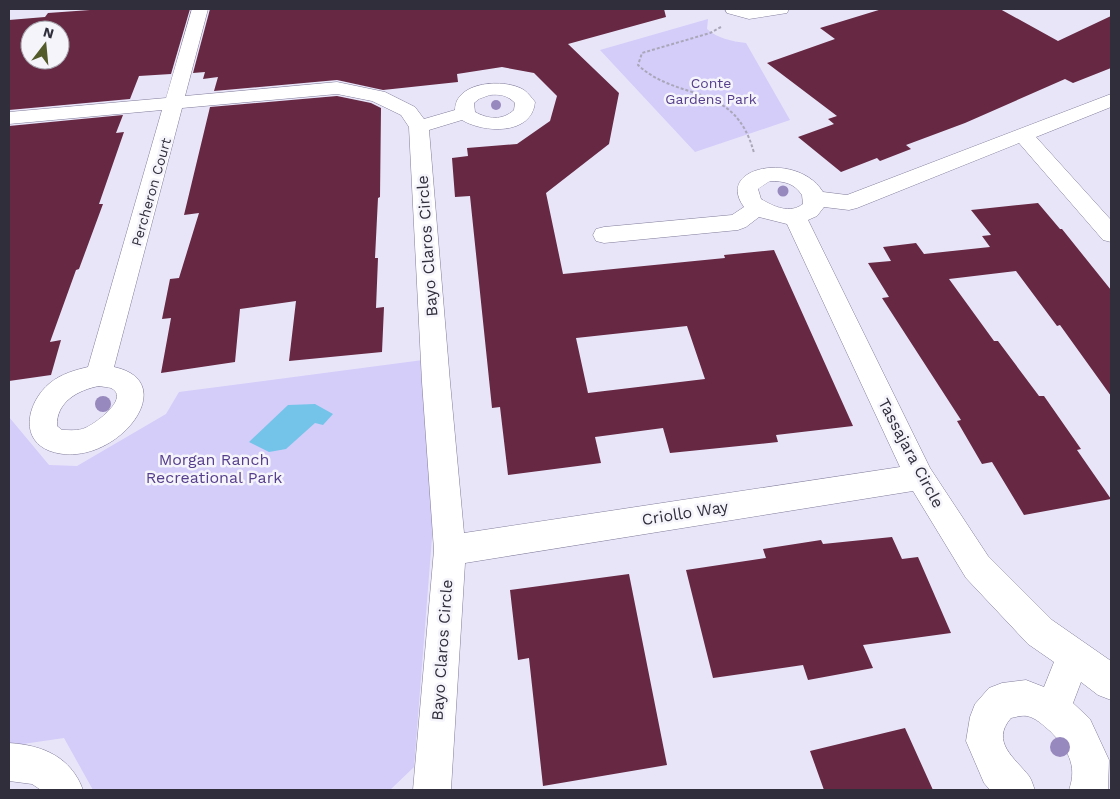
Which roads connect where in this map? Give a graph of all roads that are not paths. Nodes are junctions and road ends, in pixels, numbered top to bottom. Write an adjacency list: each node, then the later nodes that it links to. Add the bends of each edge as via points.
1 (200, 9): 5 (street, Percheron Court)
2 (781, 9): 3 (street)
3 (741, 11)
4 (1111, 100): 9 (street)
5 (176, 102): 7 (street); 8 (street, via 337,88 378,96 408,111); 15 (street, Percheron Court)
6 (465, 113): 8 (street)
7 (9, 118)
8 (419, 127): 17 (street, Bayo Claros Circle)
9 (1024, 136): 10 (street, via 849,203); 14 (street)
10 (815, 198): 11 (street, via 812,189 804,182 792,176 767,174 756,177 746,192); 12 (street, via 806,213)
11 (757, 208): 12 (street, via 768,214); 13 (street, via 738,222)
12 (795, 217): 16 (street, Tassajara Circle)
13 (604, 234)
14 (1111, 234)
15 (99, 375)
16 (920, 477): 17 (street, Criollo Way); 18 (street, Tassajara Circle, via 976,567 1040,632)
17 (450, 550): 23 (street, Bayo Claros Circle)
18 (1074, 655): 19 (street, Tassajara Circle); 20 (street)
19 (1111, 682)
20 (1053, 709): 24 (street, via 1026,698 1002,701 988,717 985,741 997,770); 25 (street, via 1077,732 1090,760)
21 (9, 762): 22 (street, via 23,762 46,770)
22 (64, 790)
23 (437, 790)
24 (1016, 790)
25 (1088, 790)

